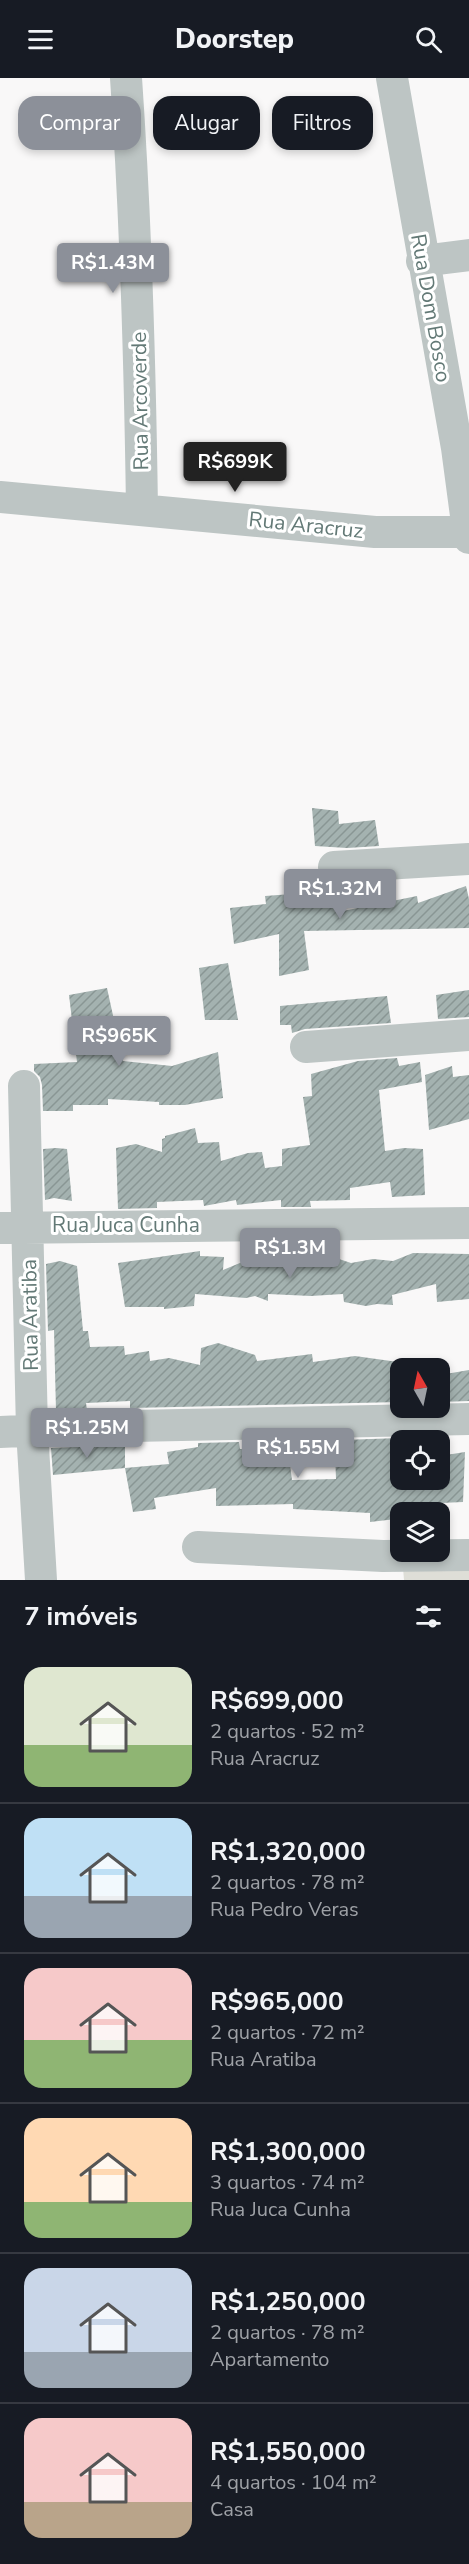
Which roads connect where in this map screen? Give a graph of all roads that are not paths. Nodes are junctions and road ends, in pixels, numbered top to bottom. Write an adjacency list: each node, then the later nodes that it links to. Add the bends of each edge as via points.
1 (126, 78): 7 (street, Rua Arcoverde, via 139,332)
2 (392, 78): 4 (street, Rua Dom Bosco)
3 (469, 255): 4 (street)
4 (422, 261): 5 (street, Rua Dom Bosco)
5 (463, 447): 8 (street, Rua Dom Bosco)
6 (0, 497): 7 (street, Rua Aracruz)
7 (142, 509): 8 (street, Rua Aracruz, via 375,532)
8 (469, 535)
9 (469, 859): 10 (street)
10 (334, 867)
11 (469, 1035): 12 (street)
12 (306, 1047)
13 (24, 1086): 15 (street, Rua Aratiba)
14 (469, 1223): 15 (street, Rua Juca Cunha)
15 (14, 1227): 17 (street, Rua Aratiba)
16 (469, 1419): 17 (street)
17 (32, 1430): 18 (street); 22 (street, Rua Aratiba)
18 (0, 1432)
19 (198, 1546): 21 (street)
20 (469, 1555): 21 (street)
21 (384, 1568)
22 (41, 1580)

